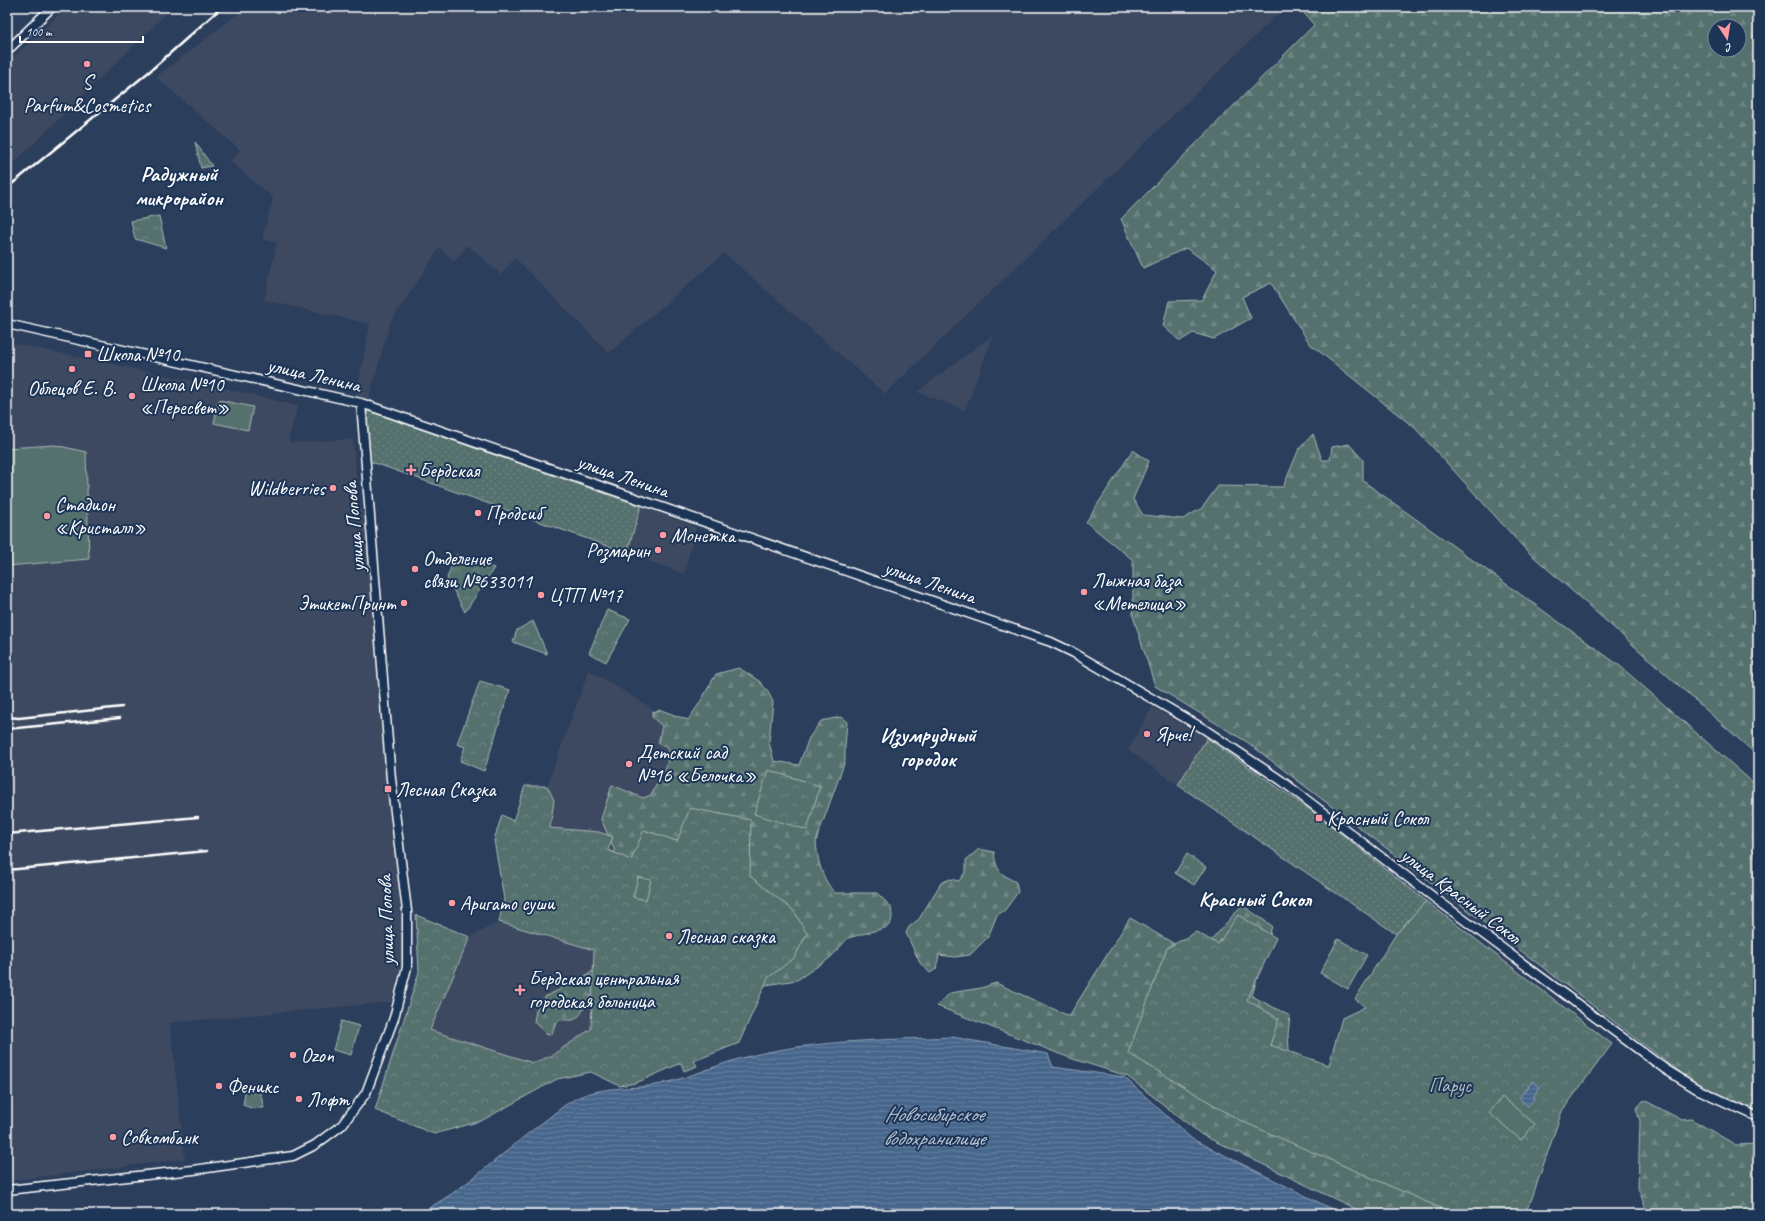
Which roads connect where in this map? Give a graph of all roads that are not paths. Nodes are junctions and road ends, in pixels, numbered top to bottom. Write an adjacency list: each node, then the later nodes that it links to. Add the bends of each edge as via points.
1 (52, 7): 2 (street)
2 (7, 51)
3 (7, 324): 4 (street, улица Ленина)
4 (361, 403): 5 (street, улица Ленина, via 1051,642); 7 (street, улица Попова, via 391,779 407,911 407,968 394,1018 366,1093 342,1125 315,1146 293,1156 193,1170)
5 (1204, 729): 6 (street, улица Красный Сокол, via 1282,781 1442,904 1659,1064 1697,1089)
6 (1758, 1117)
7 (7, 1190)

